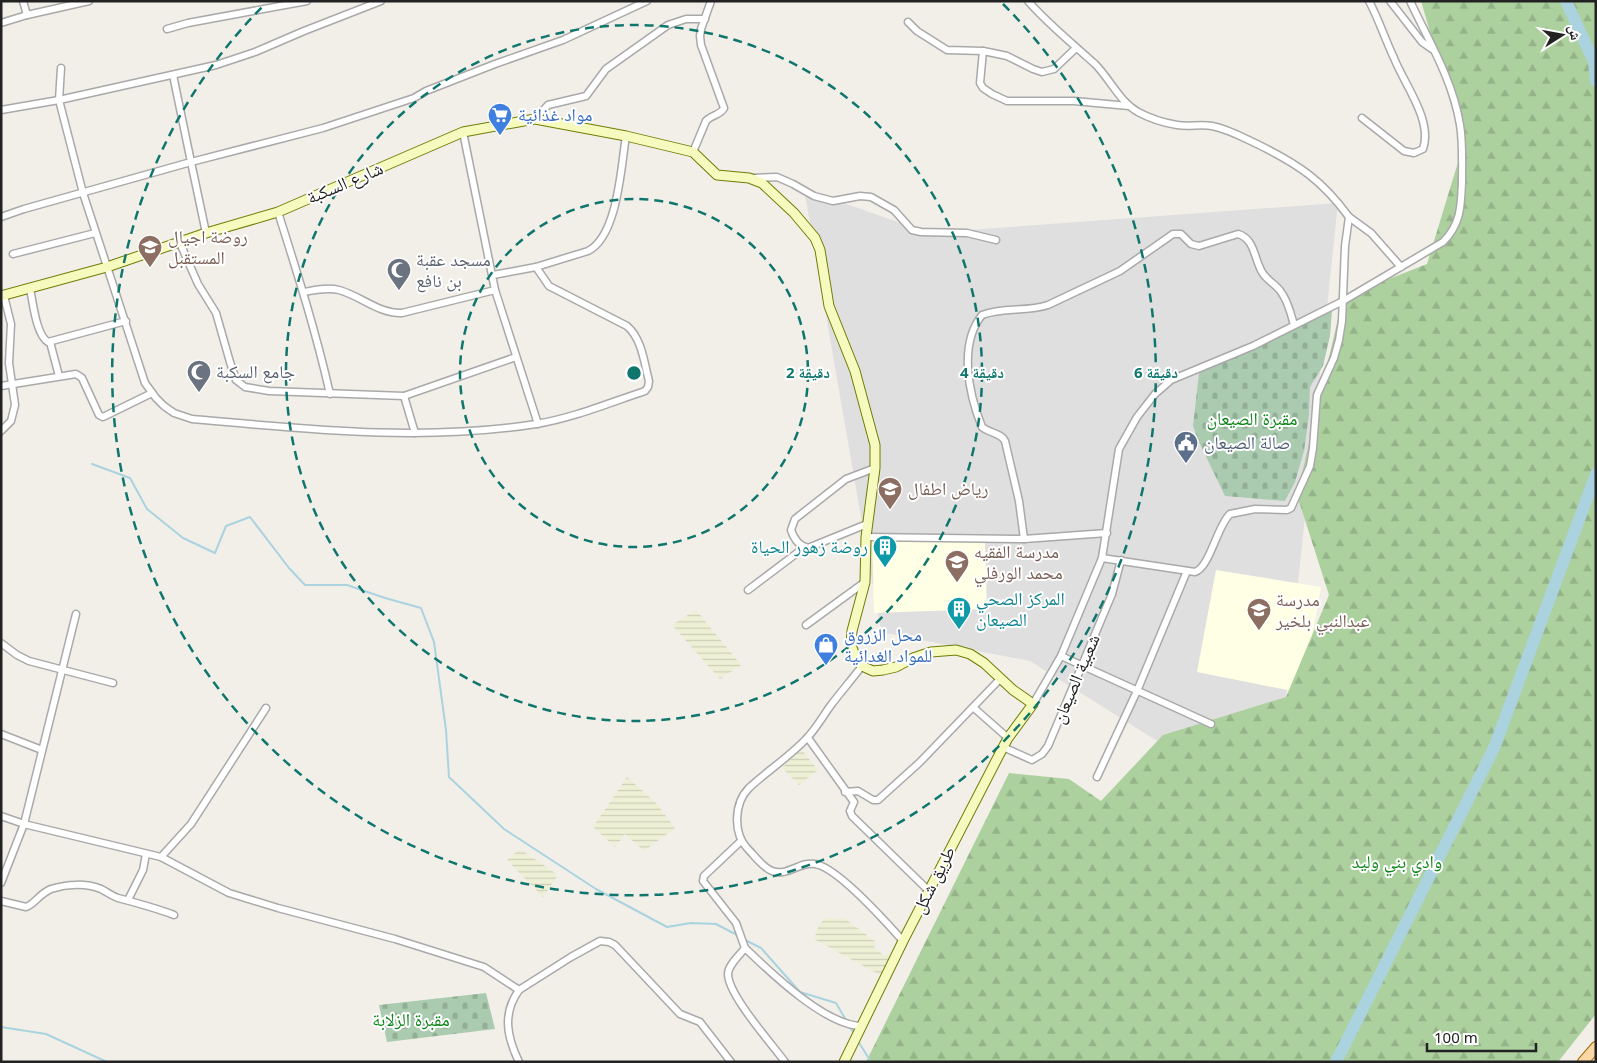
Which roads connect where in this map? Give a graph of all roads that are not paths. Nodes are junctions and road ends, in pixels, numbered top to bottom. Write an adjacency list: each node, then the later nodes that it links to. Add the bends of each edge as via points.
1 (22, 1): 12 (street)
2 (89, 1): 12 (street)
3 (308, 1): 16 (street)
4 (381, 1): 11 (street)
5 (647, 1): 30 (street, via 563,40 414,98 323,128)
6 (711, 1): 13 (street)
7 (1028, 1): 17 (street)
8 (1369, 1): 25 (street, via 1418,106 1424,128 1422,149 1414,154 1404,151)
9 (1390, 1): 18 (street, via 1422,42)
10 (1410, 1): 18 (street)
11 (366, 4): 21 (street, via 237,58)
12 (28, 15): 15 (street)
13 (705, 19): 26 (street, via 686,19 668,25 606,69 586,96 548,105); 29 (street, via 701,45 724,108 706,121)
14 (908, 22): 19 (street, via 947,50)
15 (1, 23)
16 (168, 29)
17 (1076, 48): 19 (street, via 1054,69 1042,72 1007,56); 23 (street, via 1096,65)
18 (1433, 49): 43 (street, via 1453,96 1460,125 1461,201 1452,233)
19 (983, 51): 23 (street, via 980,83 1007,101 1074,101)
20 (61, 68): 22 (street)
21 (173, 75): 22 (street); 30 (street)
22 (59, 100): 24 (street); 32 (street)
23 (1129, 106): 35 (street, via 1139,113 1178,125 1228,130 1281,156 1324,187)
24 (1, 110)
25 (1362, 118)
26 (535, 119): 27 (main road, شارع السكبة); 28 (main road, شارع السكبة)
27 (463, 132): 33 (main road, شارع السكبة); 44 (street)
28 (626, 136): 29 (main road, شارع السكبة); 42 (street, via 613,215 605,233 592,248)
29 (693, 152): 31 (main road, via 717,174)
30 (191, 162): 32 (street); 36 (street)
31 (749, 178): 38 (street, via 777,177 814,196 833,201 872,197 894,210 912,230 968,233); 63 (main road, via 762,183 815,238 829,306 855,371 875,445)
32 (82, 194): 34 (street); 37 (street)
33 (278, 212): 36 (main road, شارع السكبة); 47 (street)
34 (1, 217)
35 (1348, 217): 43 (street, via 1371,233); 49 (street)
36 (206, 233): 39 (main road, شارع السكبة)
37 (95, 234): 40 (street); 41 (street)
38 (996, 240)
39 (180, 243): 41 (main road, شارع السكبة); 58 (street, via 198,284 216,313 236,380 240,384 269,391)
40 (13, 254)
41 (107, 267): 45 (main road, شارع السكبة); 50 (street)
42 (536, 267): 44 (street); 60 (street, via 549,286 634,331 649,381 645,391)
43 (1401, 267): 49 (street)
44 (493, 275): 46 (street)
45 (30, 289): 48 (main road, شارع السكبة); 52 (street, via 42,337)
46 (496, 290): 47 (street, via 402,313 385,312 341,291); 53 (street)
47 (304, 292): 58 (street)
48 (3, 296): 55 (street, via 11,324)
49 (1343, 301): 51 (street); 71 (street, via 1334,358 1316,400 1310,466 1291,508 1254,509 1230,514 1221,525 1203,567)
50 (126, 321): 52 (street); 57 (street)
51 (1294, 325): 65 (street, via 1172,380 1155,394 1119,449); 67 (street, via 1280,291 1260,269 1252,245 1238,234 1199,246 1191,244 1180,234 1172,234 1120,271 1048,305 982,315 968,343 970,383 982,427 1005,441)
52 (50, 342): 54 (street)
53 (516, 357): 59 (street); 60 (street)
54 (59, 376): 55 (street); 57 (street, via 80,375 103,416)
55 (11, 384): 56 (street); 61 (street, via 15,405 11,422)
56 (1, 386)
57 (152, 393): 62 (street, via 174,413 192,419 352,432)
58 (330, 394): 59 (street)
59 (404, 396): 62 (street)
60 (538, 424): 62 (street, via 471,432)
61 (1, 431)
62 (414, 433)
63 (875, 468): 64 (main road); 68 (street, via 846,479 795,518 793,535)
64 (867, 524): 66 (main road); 68 (street, via 813,547)
65 (1107, 533): 67 (street); 69 (street)
66 (866, 537): 67 (street); 72 (main road)
67 (1024, 539)
68 (805, 547): 73 (street)
69 (1102, 558): 70 (street); 77 (street)
70 (1120, 560): 71 (street); 79 (street, شعبية الصيعان, via 1112,594)
71 (1187, 572): 83 (street)
72 (865, 582): 75 (street); 78 (main road, via 851,645)
73 (748, 590)
74 (76, 614): 80 (street)
75 (806, 625)
76 (1, 643): 80 (street, via 28,661)
77 (1061, 656): 79 (street); 84 (street)
78 (862, 666): 81 (main road, via 872,671 883,670 931,652 956,650 970,654); 89 (street)
79 (1082, 666): 83 (street); 91 (street, شعبية الصيعان, via 1045,751 1032,760)
80 (62, 670): 82 (street); 92 (street)
81 (1001, 678): 84 (main road); 86 (street)
82 (112, 683)
83 (1137, 691): 87 (street); 93 (street)
84 (1033, 704): 90 (main road, طريق شكل)
85 (266, 708): 99 (street, via 191,824)
86 (974, 708): 90 (street); 94 (street, via 878,800 858,791)
87 (1211, 724)
88 (1, 734): 92 (street)
89 (808, 738): 94 (street); 97 (street, via 747,790 737,821)
90 (1008, 738): 91 (main road, طريق شكل)
91 (1003, 747): 102 (main road, طريق شكل)
92 (42, 750): 96 (street)
93 (1098, 777)
94 (845, 792): 102 (street, via 854,802 850,811 852,816)
95 (1, 816): 96 (street)
96 (24, 824): 98 (street); 100 (street)
97 (741, 841): 106 (street, via 770,871 788,871 808,863 833,872); 107 (street, via 703,878 704,885 736,924)
98 (146, 854): 99 (street); 104 (street, via 143,870)
99 (161, 857): 108 (street, via 229,893 484,967)
100 (3, 871): 101 (street)
101 (1, 883)
102 (929, 891): 106 (main road, طريق شكل)
103 (1, 900): 104 (street, via 26,907 51,890 75,885 93,886)
104 (128, 900): 105 (street)
105 (174, 915)
106 (903, 941): 109 (main road, طريق شكل)
107 (745, 948): 109 (street, via 776,978 824,1013 852,1026); 113 (street, via 728,976 740,1003)
108 (519, 990): 111 (street, via 509,1009 508,1024); 112 (street, via 600,941 609,942 680,1014 700,1022)
109 (862, 1026): 114 (main road, طريق شكل)
110 (1596, 1047): 115 (main road)
111 (519, 1062)
112 (730, 1062)
113 (785, 1062)
114 (844, 1062)
115 (1583, 1062)

